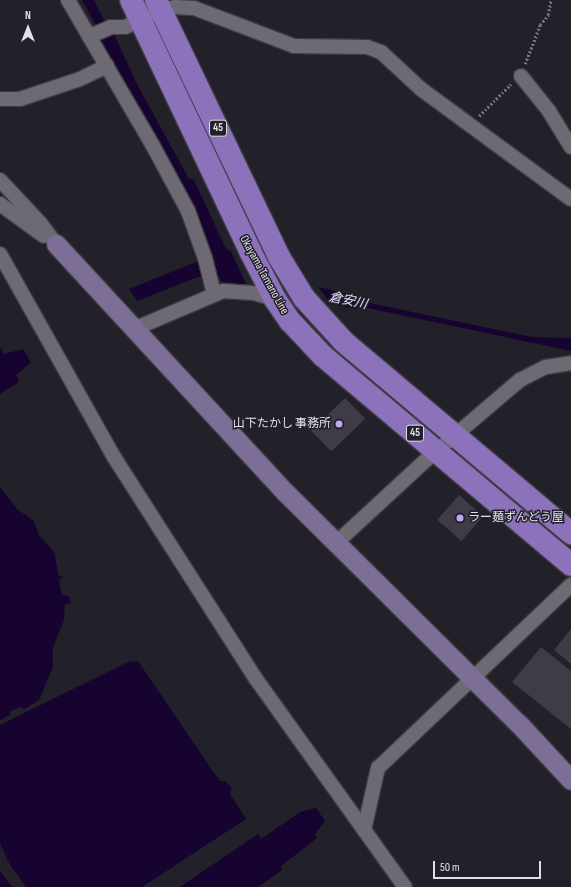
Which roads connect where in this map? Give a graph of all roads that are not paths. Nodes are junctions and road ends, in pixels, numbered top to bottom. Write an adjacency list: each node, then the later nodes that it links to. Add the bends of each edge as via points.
1 (68, 0): 5 (street)
2 (131, 0): 4 (main road, Okayama Tamano Line / 45)
3 (158, 5): 4 (street); 11 (street, via 194,8 294,46 367,47 381,52 421,89); 19 (main road, Okayama Tamano Line / 45, via 279,257 304,298 344,342)
4 (141, 21): 5 (street, via 125,27 111,27); 16 (main road, Okayama Tamano Line / 45)
5 (93, 35): 6 (street)
6 (107, 66): 8 (street, via 80,79 20,99); 15 (street, via 188,211 205,258)
7 (521, 76): 9 (street, via 550,112)
8 (0, 99)
9 (571, 148)
10 (0, 180): 13 (street)
11 (571, 198)
12 (0, 204): 13 (street)
13 (56, 244): 17 (street)
14 (0, 254): 27 (street, via 114,457 256,679)
15 (214, 294): 16 (street, via 230,290); 17 (street)
16 (273, 295): 20 (main road, Okayama Tamano Line / 45, via 290,321 323,356)
17 (134, 329): 22 (street)
18 (571, 363): 19 (street, via 546,367 520,380)
19 (456, 436): 20 (street); 21 (main road, Okayama Tamano Line / 45)
20 (437, 451): 22 (street); 23 (main road, Okayama Tamano Line / 45)
21 (571, 533)
22 (335, 544): 25 (street)
23 (571, 565)
24 (571, 585): 25 (street)
25 (473, 679): 26 (street, via 520,724); 27 (street, via 378,768)
26 (571, 780)
27 (364, 830): 28 (street)
28 (405, 887)

